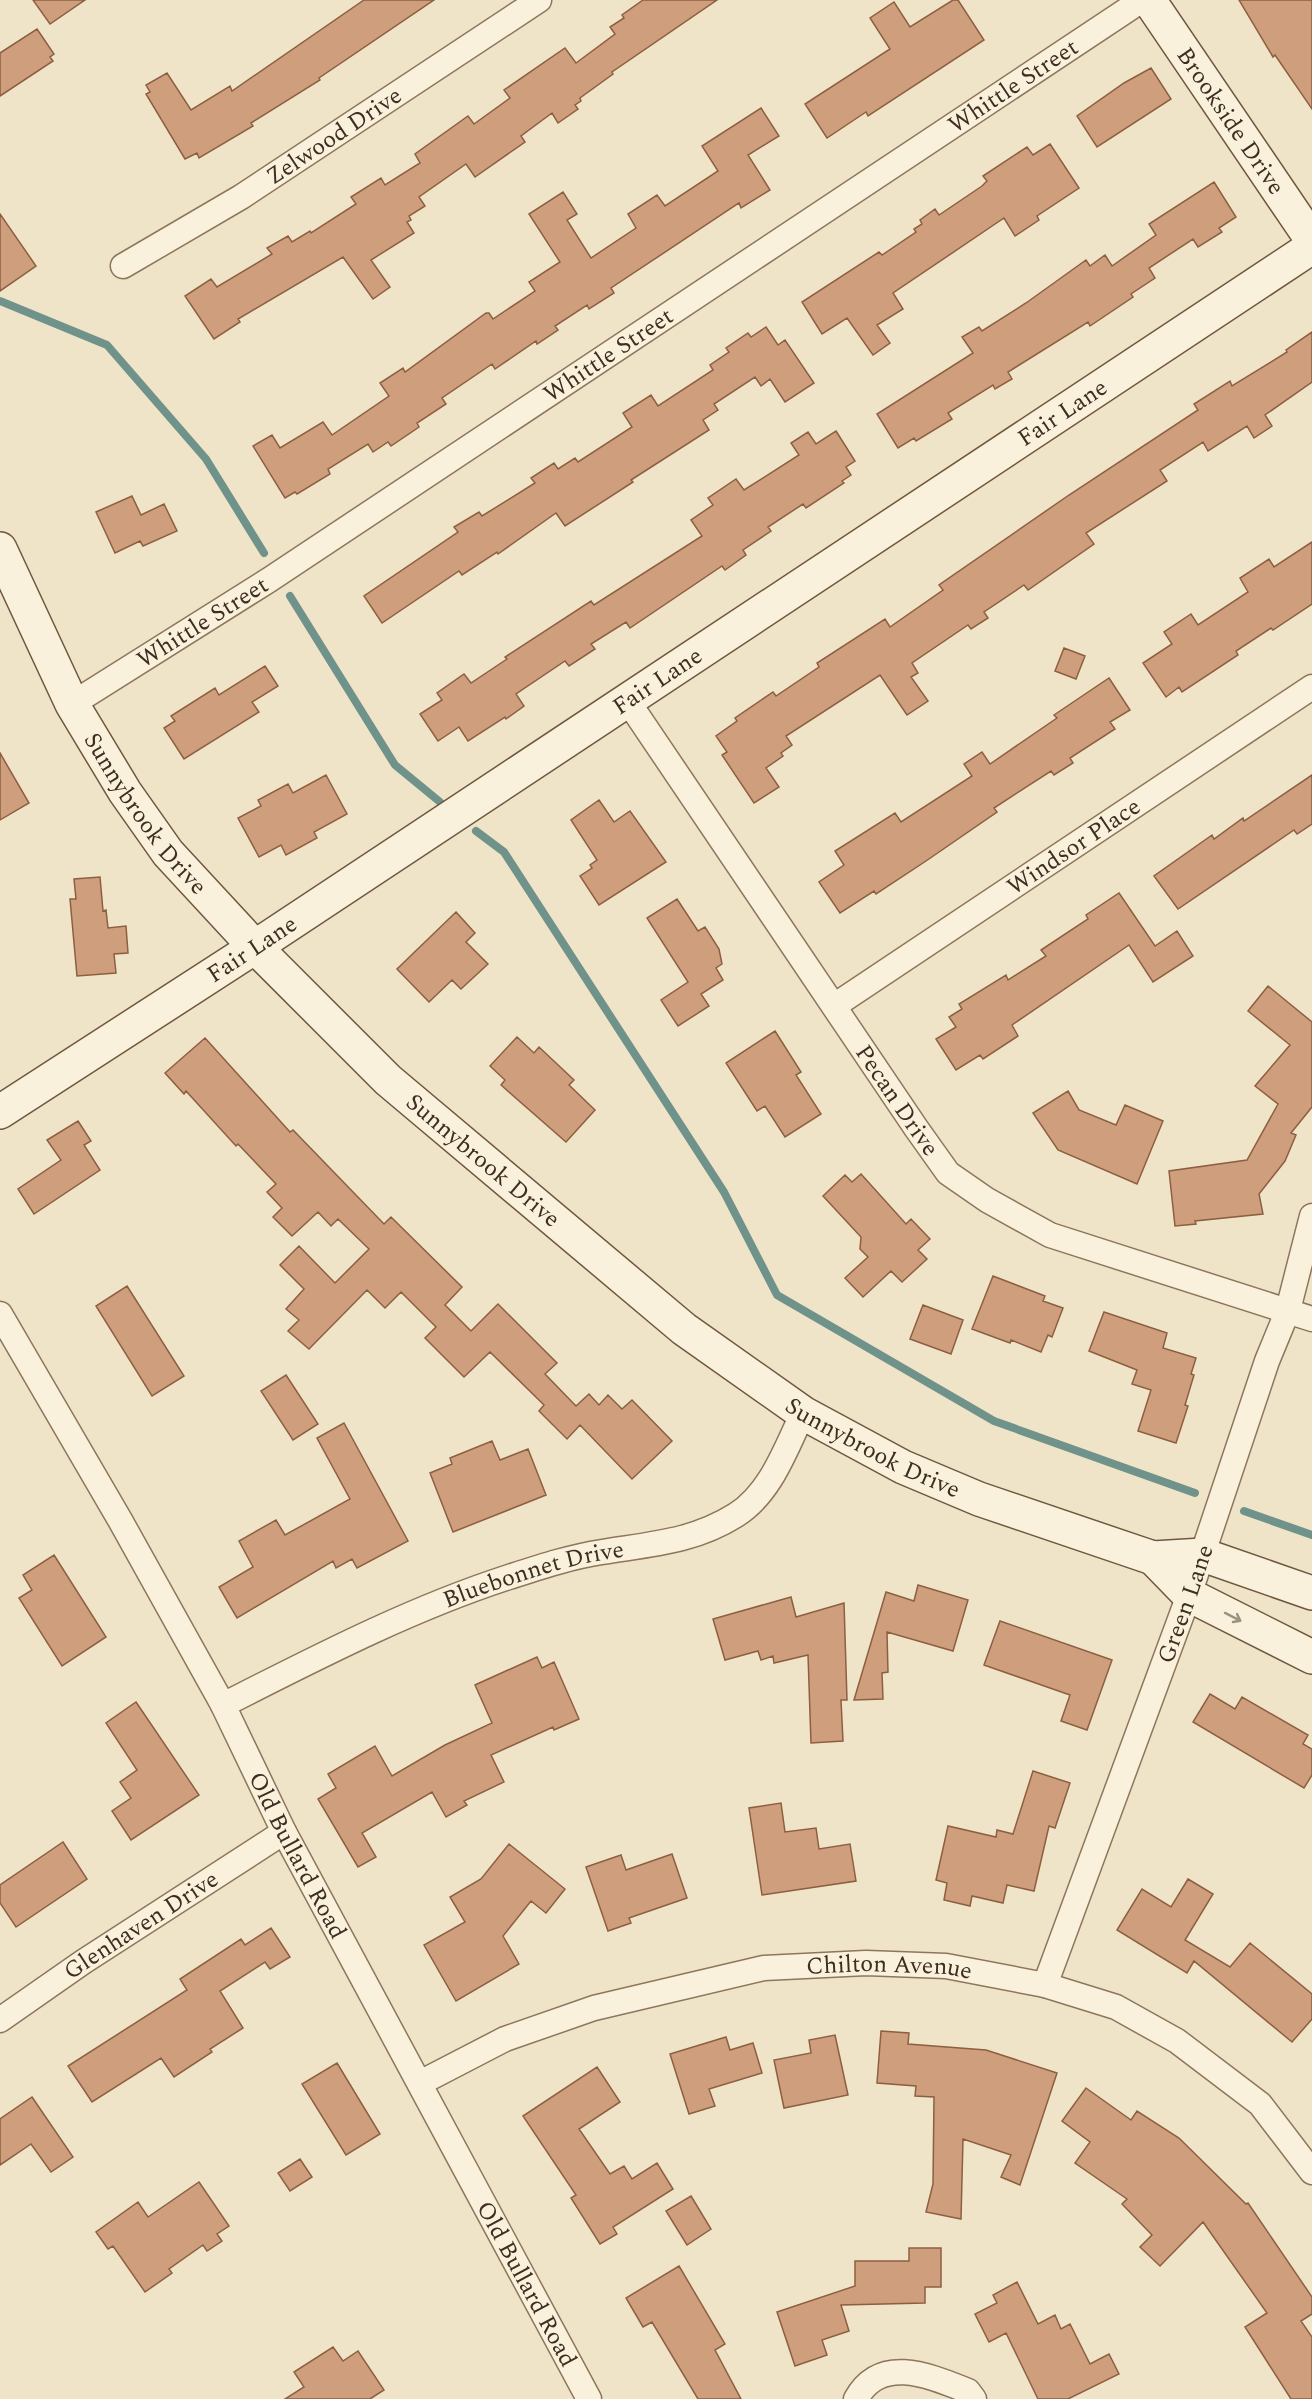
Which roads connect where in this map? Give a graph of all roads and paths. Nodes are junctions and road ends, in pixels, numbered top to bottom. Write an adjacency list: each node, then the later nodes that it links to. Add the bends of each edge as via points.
1 (539, 0): 6 (street, Zelwood Drive, via 241,197)
2 (1142, 0): 10 (street, Whittle Street, via 269,580)
3 (1149, 0): 4 (main road, Brookside Drive)
4 (1312, 240)
5 (1312, 247): 9 (main road, Fair Lane)
6 (123, 266)
7 (0, 549): 10 (main road, Sunnybrook Drive)
8 (1312, 687): 12 (street, Windsor Place)
9 (627, 700): 11 (main road, Fair Lane); 12 (street, Pecan Drive)
10 (72, 704): 11 (main road, Sunnybrook Drive, via 168,854)
11 (255, 947): 13 (main road, Fair Lane); 18 (main road, Sunnybrook Drive, via 428,1116 684,1329)
12 (834, 1006): 15 (street, Pecan Drive, via 948,1173 987,1200 1050,1235)
13 (0, 1112)
14 (1312, 1216): 15 (street, Green Lane)
15 (1288, 1310): 17 (street, Pecan Drive); 19 (street, Green Lane, via 1263,1372)
16 (0, 1314): 24 (street, Old Bullard Road)
17 (1312, 1319)
18 (803, 1413): 20 (main road, Sunnybrook Drive, via 903,1467 979,1499); 24 (street, Bluebonnet Drive, via 760,1492 739,1513 706,1532 575,1557 508,1577 408,1615)
19 (1203, 1555): 20 (main road, Sunnybrook Drive); 21 (main road, Sunnybrook Drive); 22 (street, Green Lane)
20 (1154, 1558): 22 (main road, Sunnybrook Drive)
21 (1312, 1593)
22 (1189, 1595): 23 (main road, Sunnybrook Drive, one-way to 23); 26 (street, Green Lane)
23 (1312, 1657)
24 (223, 1705): 25 (street, Old Bullard Road)
25 (284, 1832): 27 (street, Glenhaven Drive); 28 (street, Old Bullard Road)
26 (1045, 1985): 28 (street, Chilton Avenue, via 946,1966 866,1963 764,1968 594,2008 505,2039); 29 (street, Chilton Avenue, via 1116,2007 1177,2041 1260,2104)
27 (0, 2020)
28 (420, 2083): 30 (street, Old Bullard Road)
29 (1312, 2172)
30 (589, 2399)
31 (856, 2399): 32 (street, via 863,2386 880,2374 907,2372 968,2391)
32 (974, 2399)

